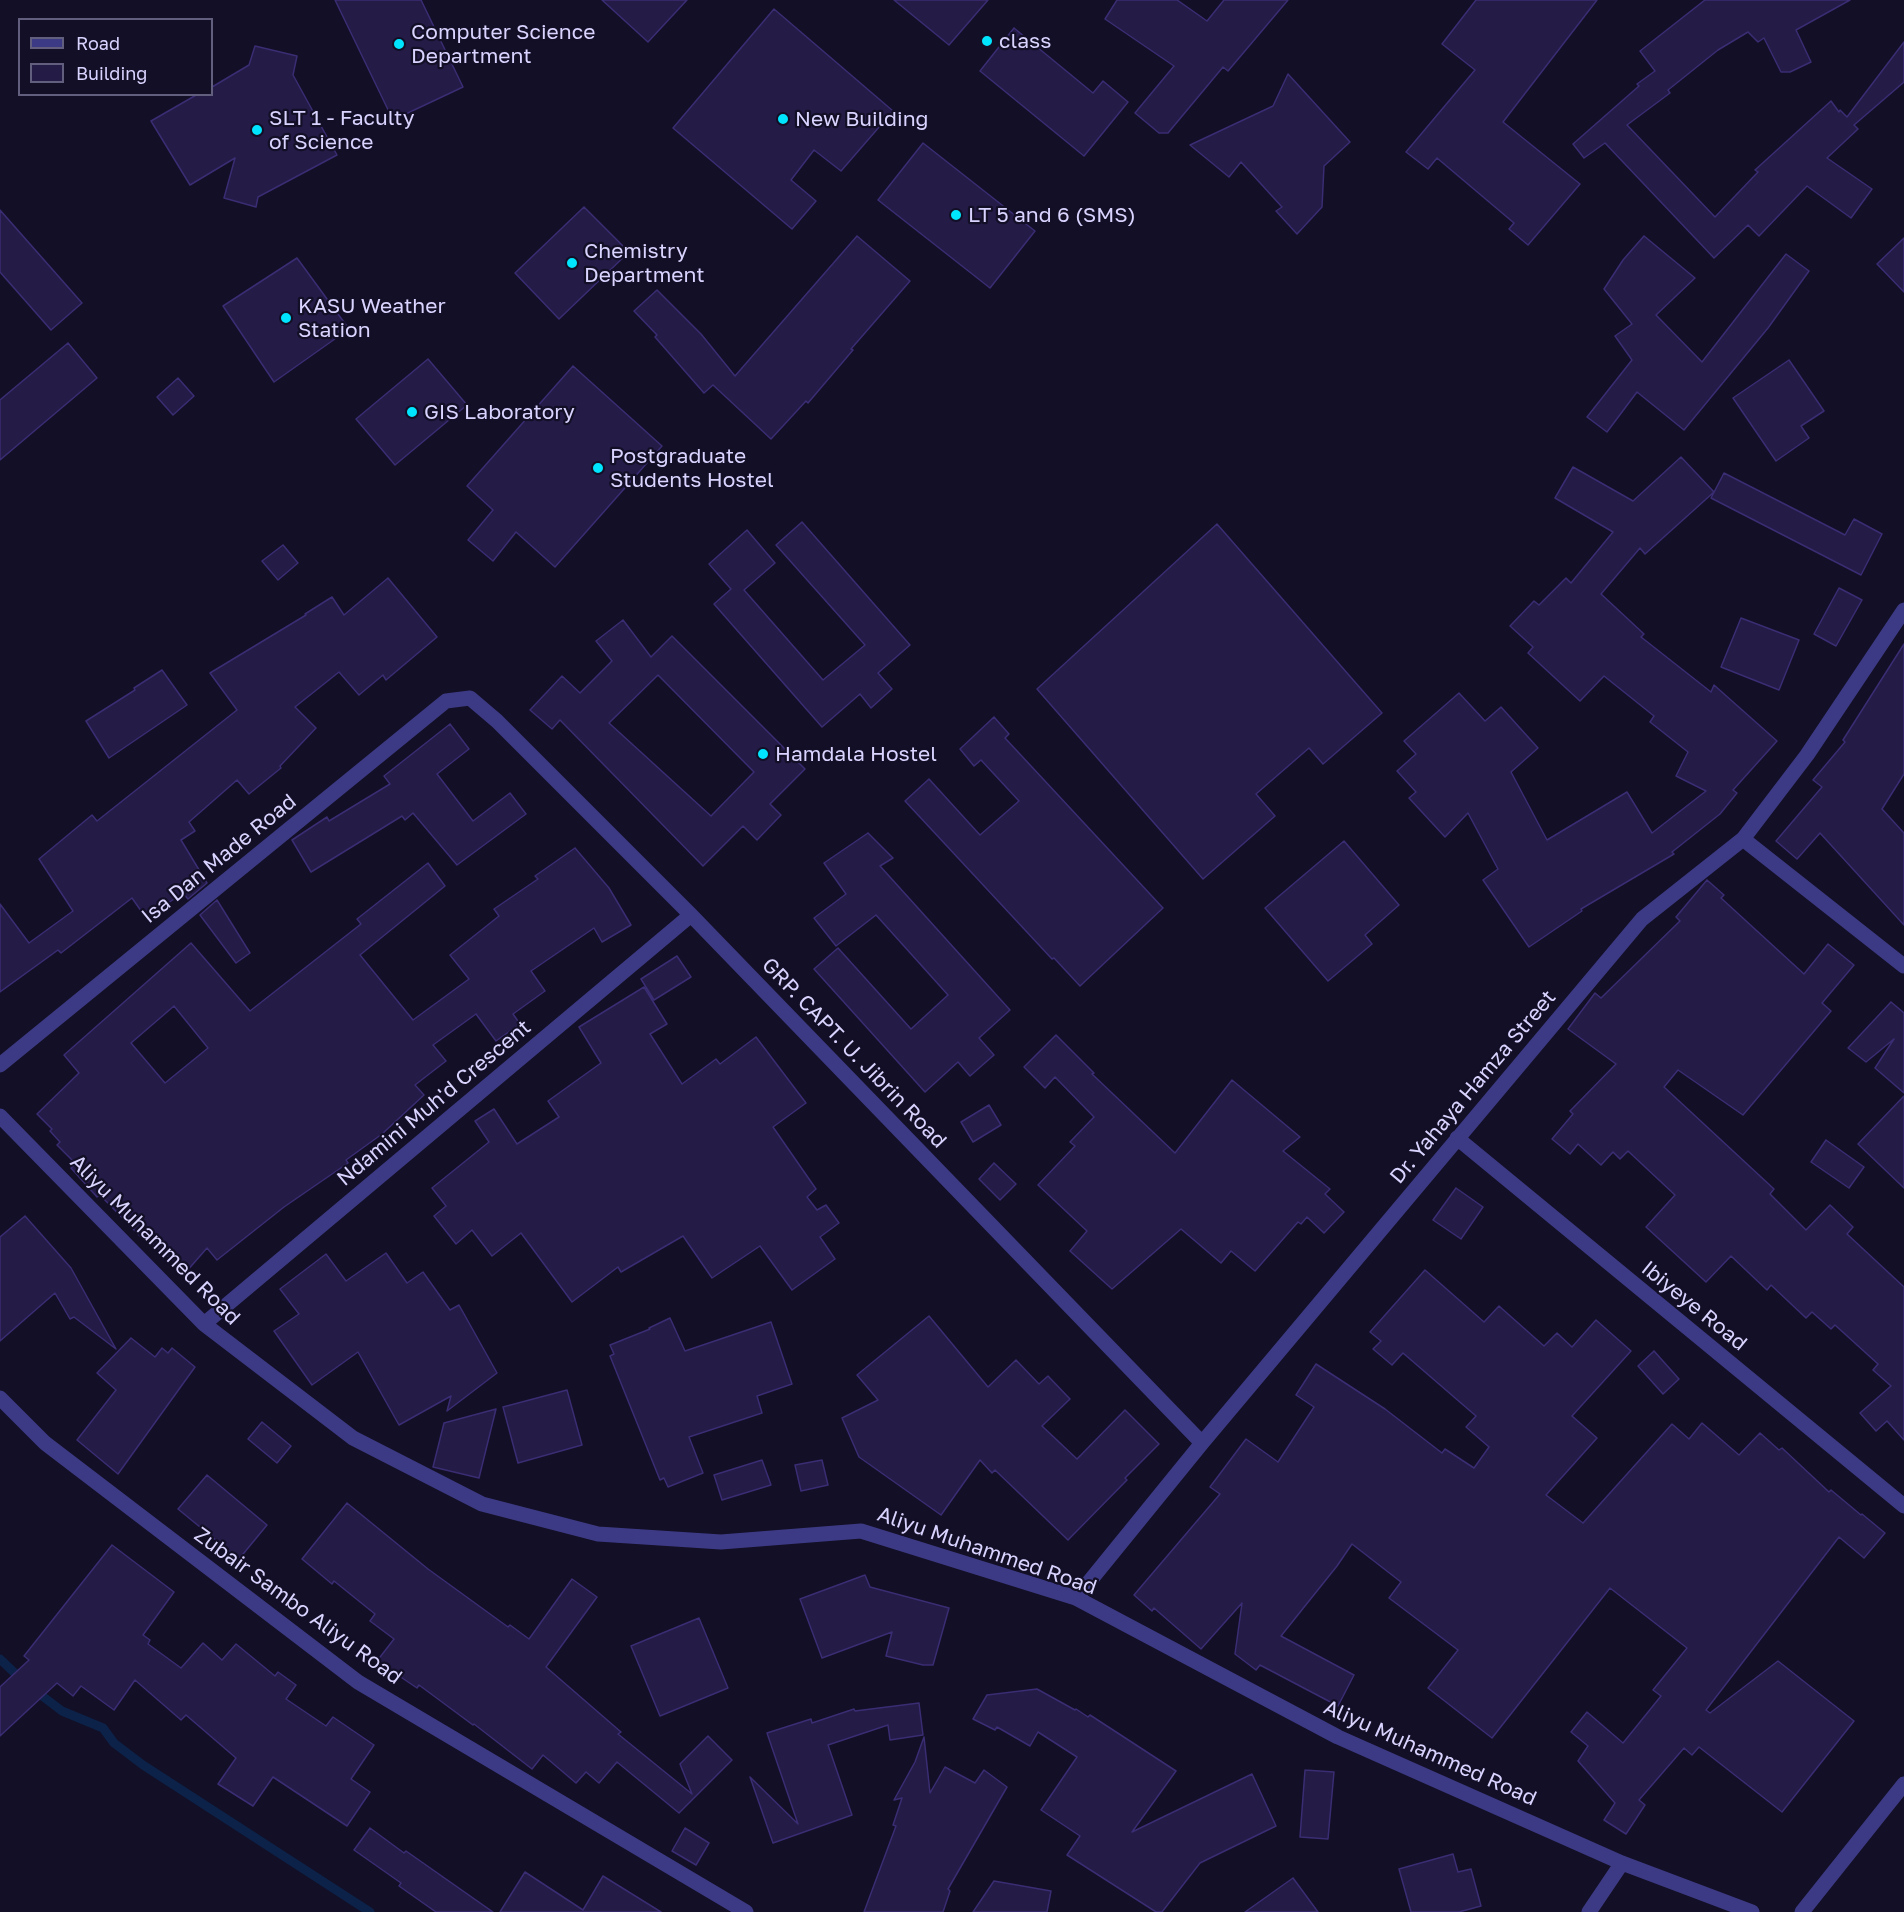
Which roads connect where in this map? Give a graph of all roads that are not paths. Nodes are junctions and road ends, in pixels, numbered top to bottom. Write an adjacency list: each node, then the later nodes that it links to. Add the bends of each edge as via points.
1 (1904, 610): 3 (street, Dr. Yahaya Hamza Street, via 1808,755)
2 (470, 698): 4 (street, GRP. CAPT. U. Jibrin Road); 6 (street, Isa Dan Made Road, via 446,701)
3 (1743, 838): 5 (street); 8 (street, Dr. Yahaya Hamza Street, via 1642,919)
4 (691, 915): 9 (street, Ndamini Muh'd Crescent); 11 (street, GRP. CAPT. U. Jibrin Road)
5 (1904, 966)
6 (0, 1065)
7 (0, 1116): 9 (street, Aliyu Muhammed Road)
8 (1457, 1138): 11 (street, Dr. Yahaya Hamza Street); 12 (street, Ibiyeye Road)
9 (204, 1324): 13 (street, Aliyu Muhammed Road, via 353,1438 482,1504 598,1534 721,1542 861,1531)
10 (0, 1398): 16 (street, Zubair Sambo Aliyu Road, via 45,1443 358,1682)
11 (1202, 1443): 13 (street, Dr. Yahaya Hamza Street)
12 (1904, 1506)
13 (1076, 1598): 15 (street, Aliyu Muhammed Road, via 1338,1737)
14 (1904, 1784): 19 (street)
15 (1622, 1863): 17 (street); 18 (street, Aliyu Muhammed Road)
16 (747, 1912)
17 (1589, 1912)
18 (1752, 1912)
19 (1802, 1912)

